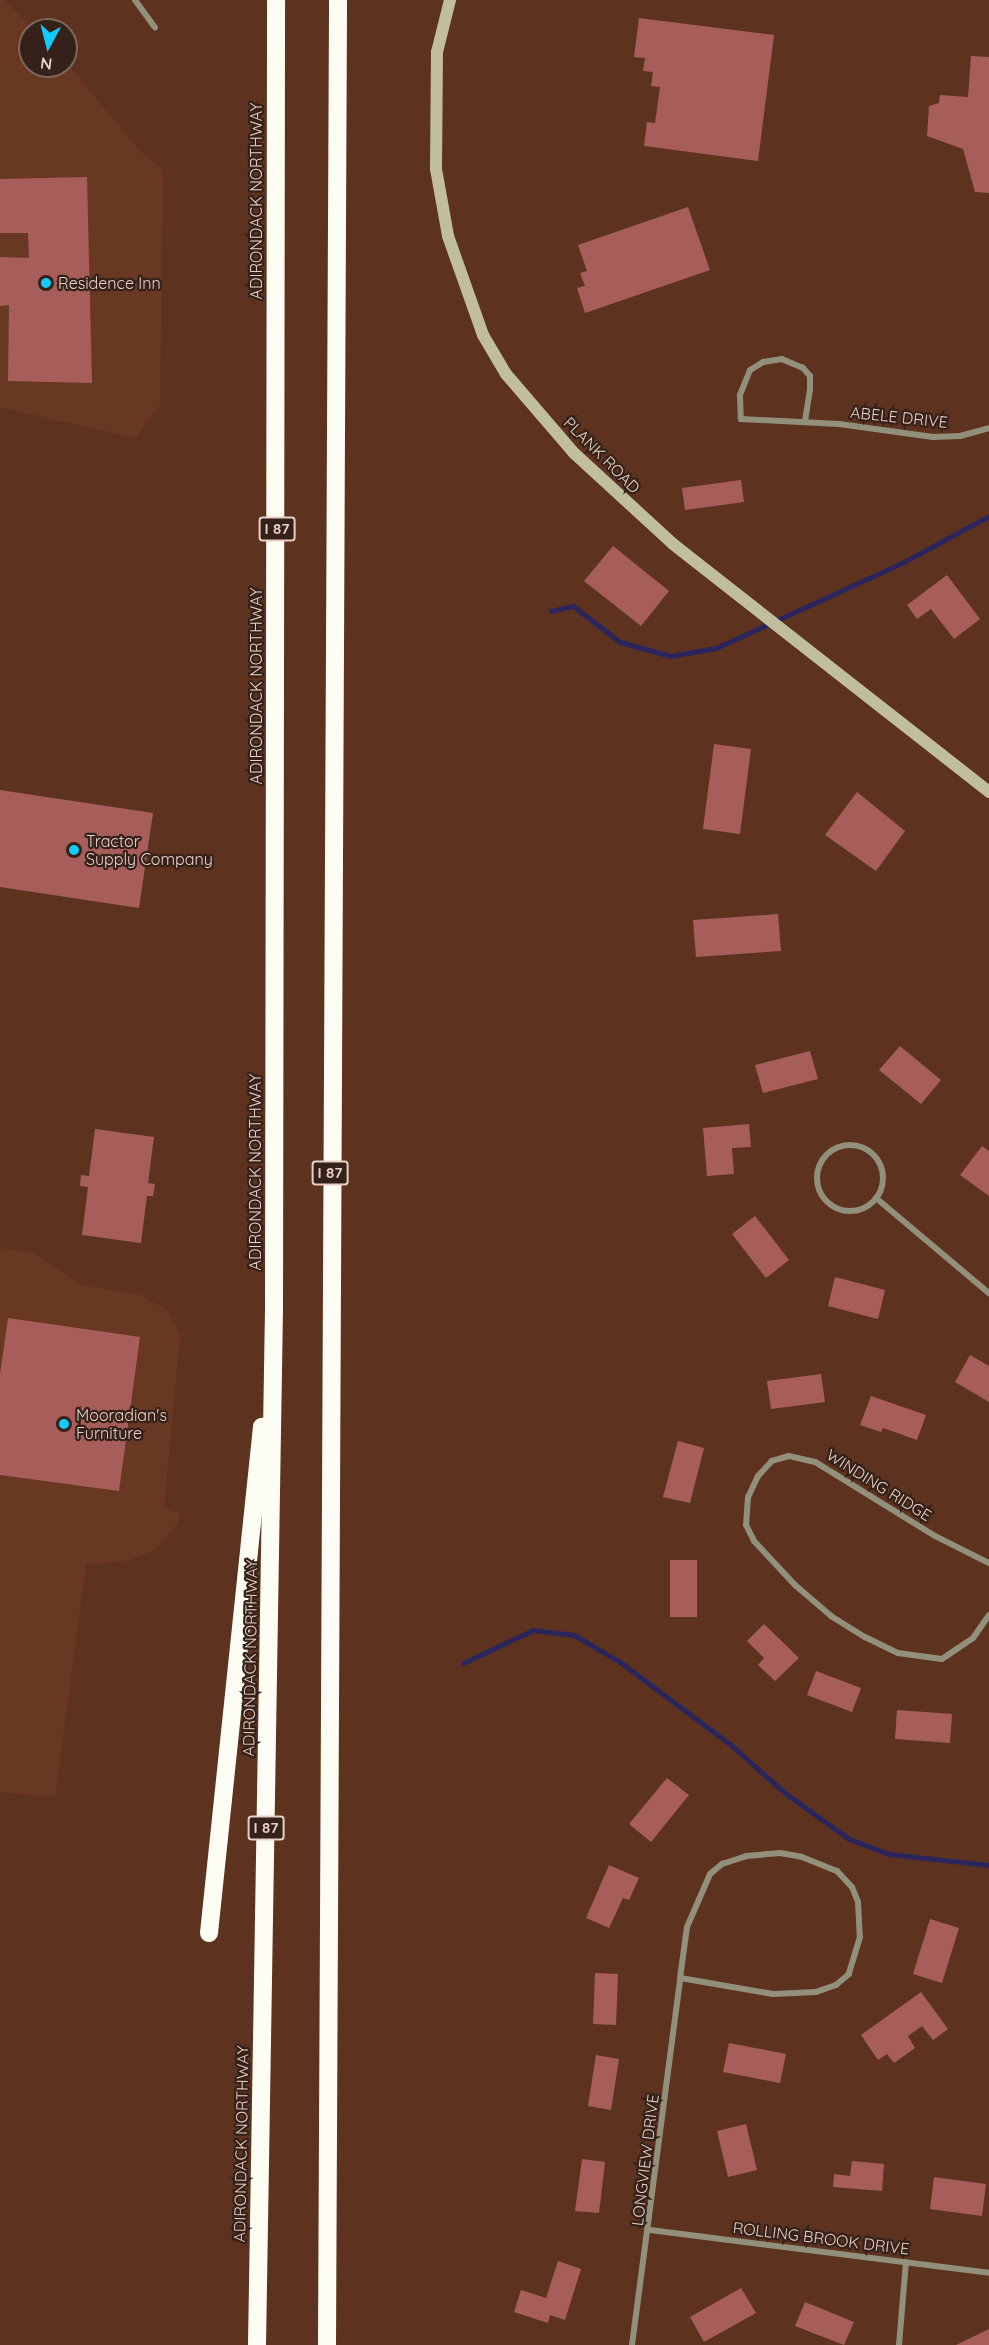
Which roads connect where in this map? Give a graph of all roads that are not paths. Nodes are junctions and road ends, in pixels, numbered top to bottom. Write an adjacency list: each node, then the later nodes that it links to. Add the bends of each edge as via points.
1 (135, 0): 5 (street)
2 (276, 0): 11 (highway, ADIRONDACK NORTHWAY / I 87)
3 (338, 0): 20 (highway, I 87)
4 (450, 0): 8 (street, PLANK ROAD, via 437,52 436,169 448,237 483,335 507,374 574,453 673,544)
5 (155, 28)
6 (805, 421): 6 (street, ABELE DRIVE, via 741,419 740,395 750,370 763,362 782,359 803,368 810,388); 7 (street, ABELE DRIVE, via 933,437 960,436)
7 (989, 428)
8 (989, 792)
9 (876, 1198): 9 (street, via 882,1169 871,1153 843,1145 826,1155 816,1174 817,1185 828,1203 848,1211 869,1206); 10 (street)
10 (989, 1293)
11 (274, 1312): 14 (highway); 19 (highway, ADIRONDACK NORTHWAY / I 87)
12 (989, 1563): 13 (street, WINDING RIDGE, via 935,1536 815,1462 789,1456 772,1461 758,1476 748,1497 746,1525 754,1541 813,1600 865,1637 898,1653 942,1659 973,1638)
13 (989, 1615)
14 (209, 1933)
15 (680, 1978): 15 (street, LONGVIEW DRIVE, via 772,1994 816,1992 836,1985 855,1965 860,1937 858,1902 852,1887 837,1871 802,1857 746,1856 722,1864 710,1874 695,1902 687,1927); 16 (street, LONGVIEW DRIVE)
16 (650, 2230): 17 (street, ROLLING BROOK DRIVE); 21 (street, LONGVIEW DRIVE)
17 (906, 2262): 18 (street, ROLLING BROOK DRIVE); 22 (street)
18 (989, 2273)
19 (257, 2345)
20 (327, 2345)
21 (632, 2345)
22 (899, 2345)

